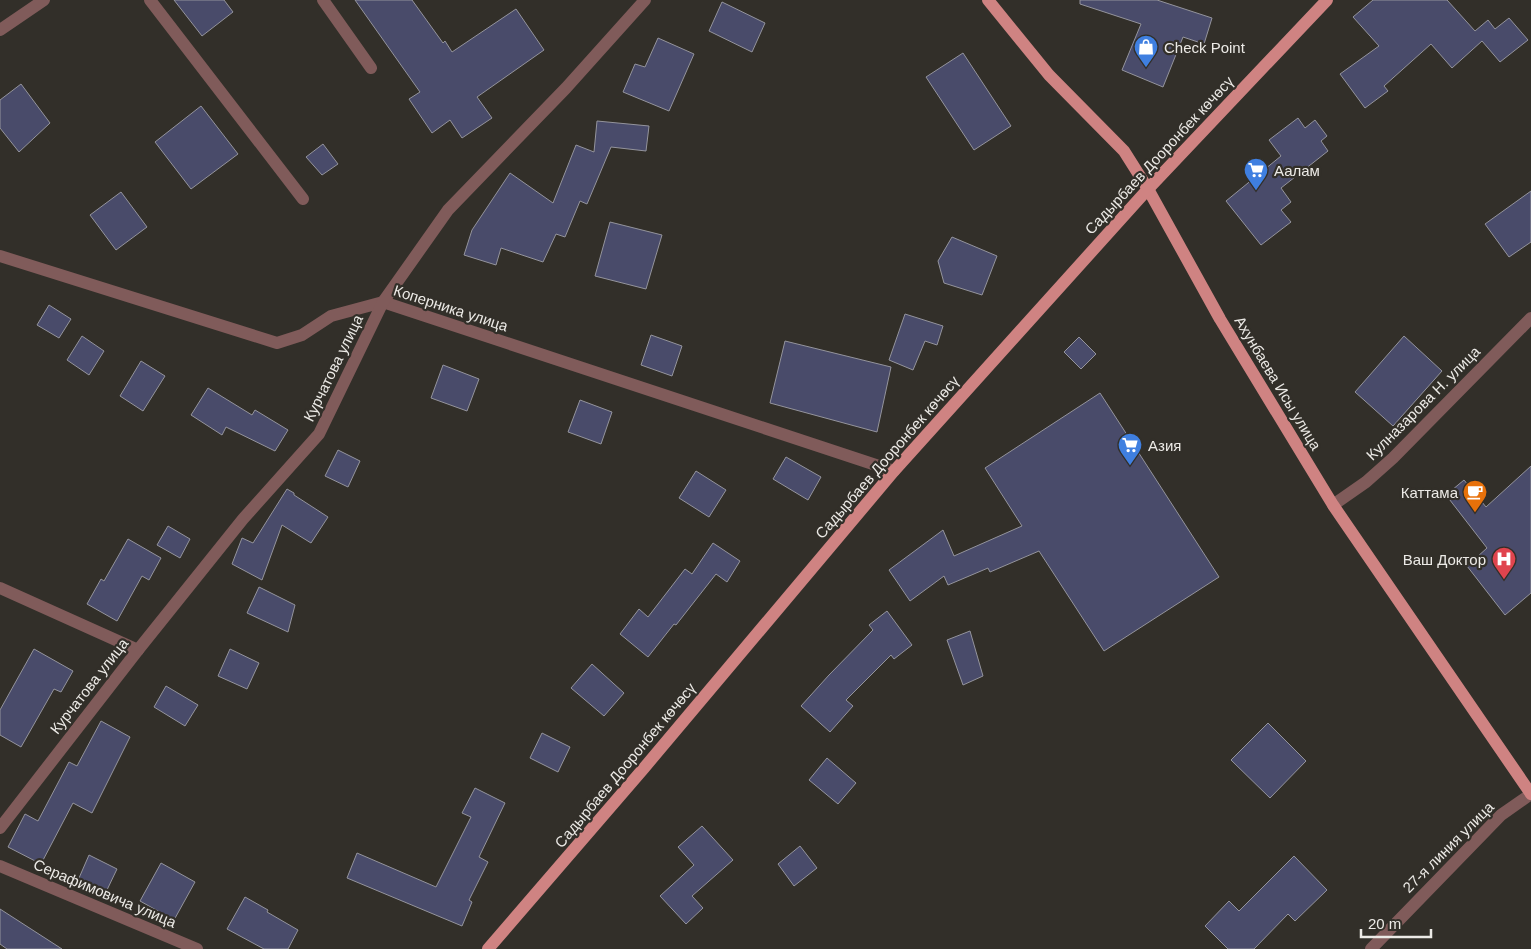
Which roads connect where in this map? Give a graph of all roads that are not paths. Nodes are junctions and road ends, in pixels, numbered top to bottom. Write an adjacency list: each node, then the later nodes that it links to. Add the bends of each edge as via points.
1 (44, 0): 7 (street)
2 (150, 0): 10 (street)
3 (322, 0): 8 (street)
4 (645, 0): 12 (street, Курчатова улица, via 566,88 448,210)
5 (988, 0): 9 (main road, Ахунбаева Исы улица, via 1049,75 1124,151)
6 (1328, 0): 9 (main road, Садырбаев Дооронбек көчөсү)
7 (0, 30)
8 (371, 68)
9 (1148, 189): 14 (main road, Садырбаев Дооронбек көчөсү); 15 (main road, Ахунбаева Исы улица, via 1220,319)
10 (302, 199)
11 (0, 256): 12 (street, Коперника улица, via 277,343 302,335 331,316)
12 (383, 302): 14 (street, Коперника улица); 17 (street, Курчатова улица, via 319,434 243,519)
13 (1531, 318): 15 (street, Кулназарова Н. улица, via 1393,458)
14 (894, 471): 22 (main road, Садырбаев Дооронбек көчөсү)
15 (1333, 505): 18 (main road, Ахунбаева Исы улица)
16 (0, 588): 17 (street)
17 (138, 650): 19 (street, Курчатова улица)
18 (1531, 794): 23 (street, 27-я линия улица, via 1501,815)
19 (0, 828)
20 (0, 866): 21 (street, Серафимовича улица)
21 (197, 949)
22 (488, 949)
23 (1371, 949)

